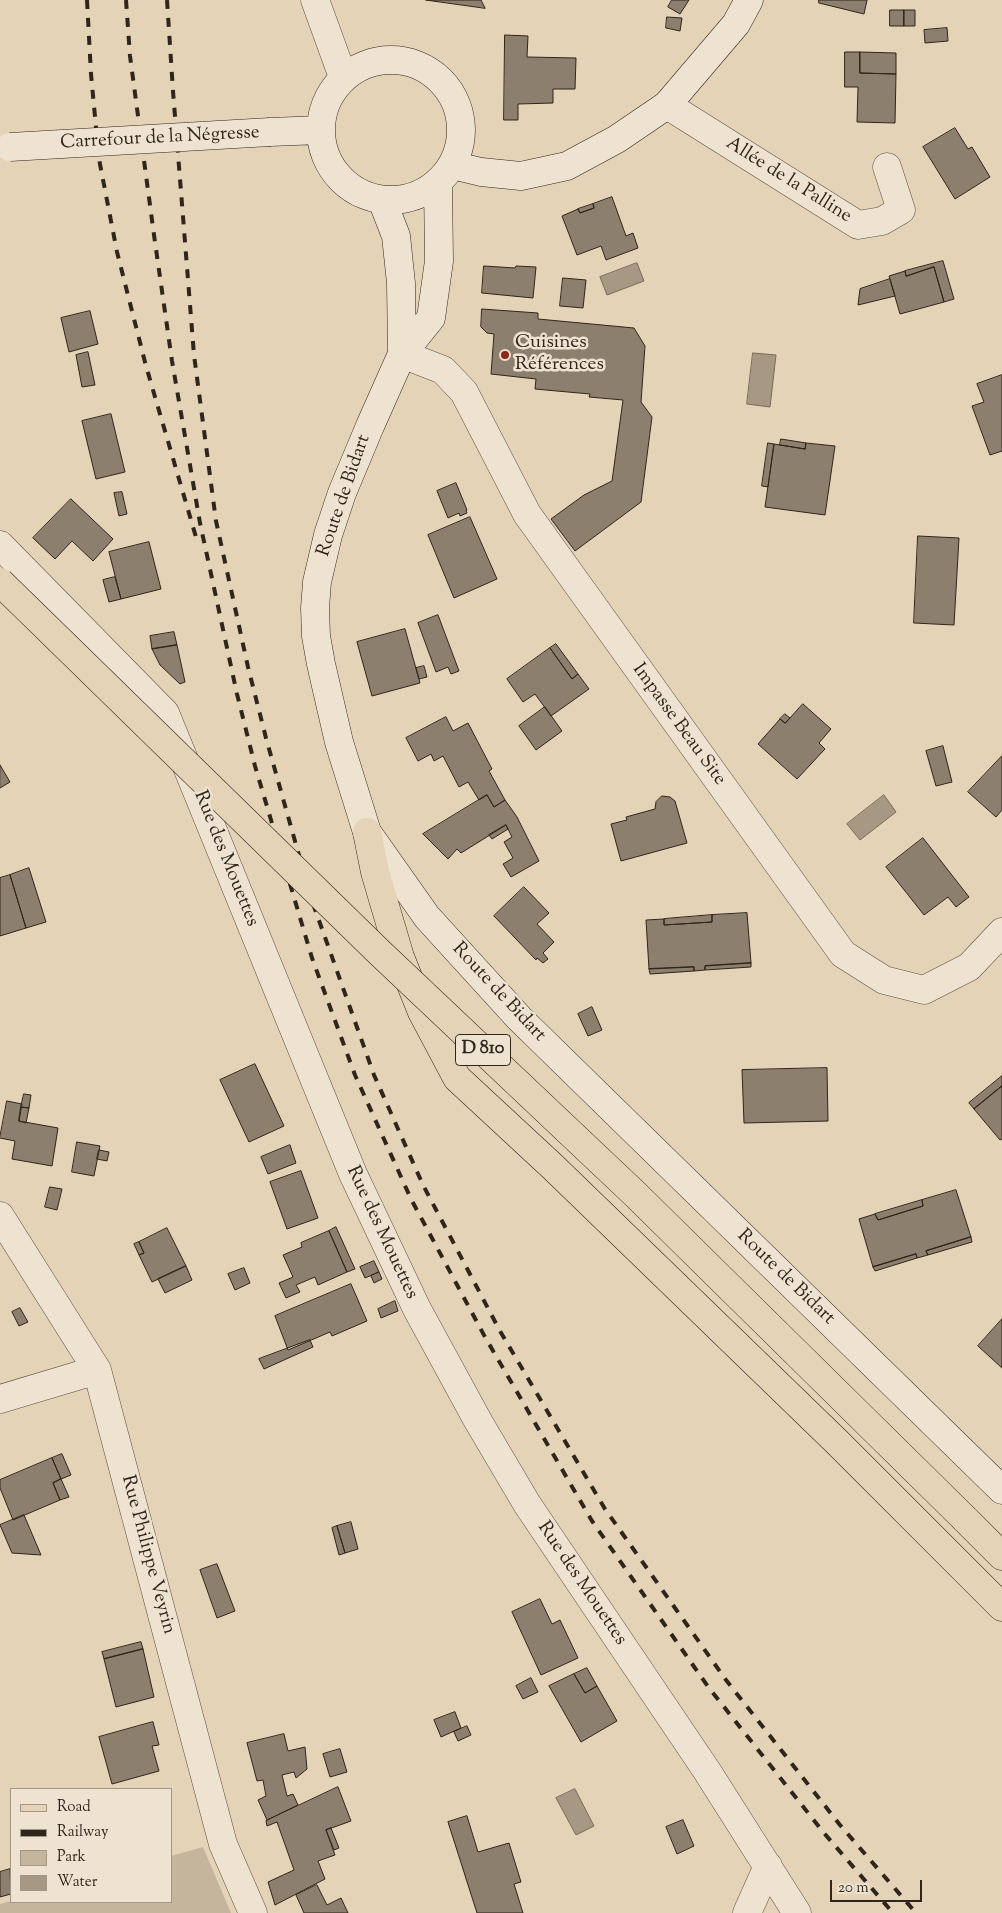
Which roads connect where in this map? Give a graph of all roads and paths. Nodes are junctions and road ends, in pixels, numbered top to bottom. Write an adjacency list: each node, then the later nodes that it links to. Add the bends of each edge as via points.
1 (316, 0): 3 (street)
2 (749, 0): 4 (street, via 736,24)
3 (343, 77): 5 (street, via 326,101); 8 (street, via 364,64 389,58 413,62 435,74 452,93 460,117 461,142)
4 (667, 105): 7 (street, Allée de la Palline, via 858,225 882,221 900,210); 8 (street, via 618,139 567,166 521,176 481,172)
5 (320, 130): 6 (street, Carrefour de la Négresse, bridge); 9 (street, via 329,163 345,184 362,195)
6 (5, 148)
7 (887, 168)
8 (445, 174): 9 (street, via 421,194 402,200); 10 (street, Route de Bidart, via 431,318)
9 (382, 200): 10 (street, Route de Bidart, via 396,236 401,283)
10 (402, 354): 13 (street, Route de Bidart, via 328,534 317,582 315,608 321,664 339,742); 14 (street, Impasse Beau Site, via 443,370 464,392 527,514 842,954 884,980 924,990 969,967)
11 (0, 545): 21 (street, Rue des Mouettes, via 165,713 353,1174 417,1309 527,1504)
12 (0, 582): 19 (main road, D 810, bridge, via 379,952 635,1194)
13 (367, 832): 18 (street, Route de Bidart, via 427,917 519,1018); 20 (main road, via 400,957 422,1012 457,1078 837,1442)
14 (1002, 932)
15 (0, 1216): 16 (street, Rue Philippe Veyrin)
16 (97, 1370): 17 (street); 22 (street, Rue Philippe Veyrin, via 223,1844)
17 (0, 1400)
18 (1002, 1490)
19 (1002, 1556)
20 (1002, 1607)
21 (768, 1866): 23 (street); 24 (street, Rue des Mouettes)
22 (252, 1913)
23 (746, 1913)
24 (797, 1913)

